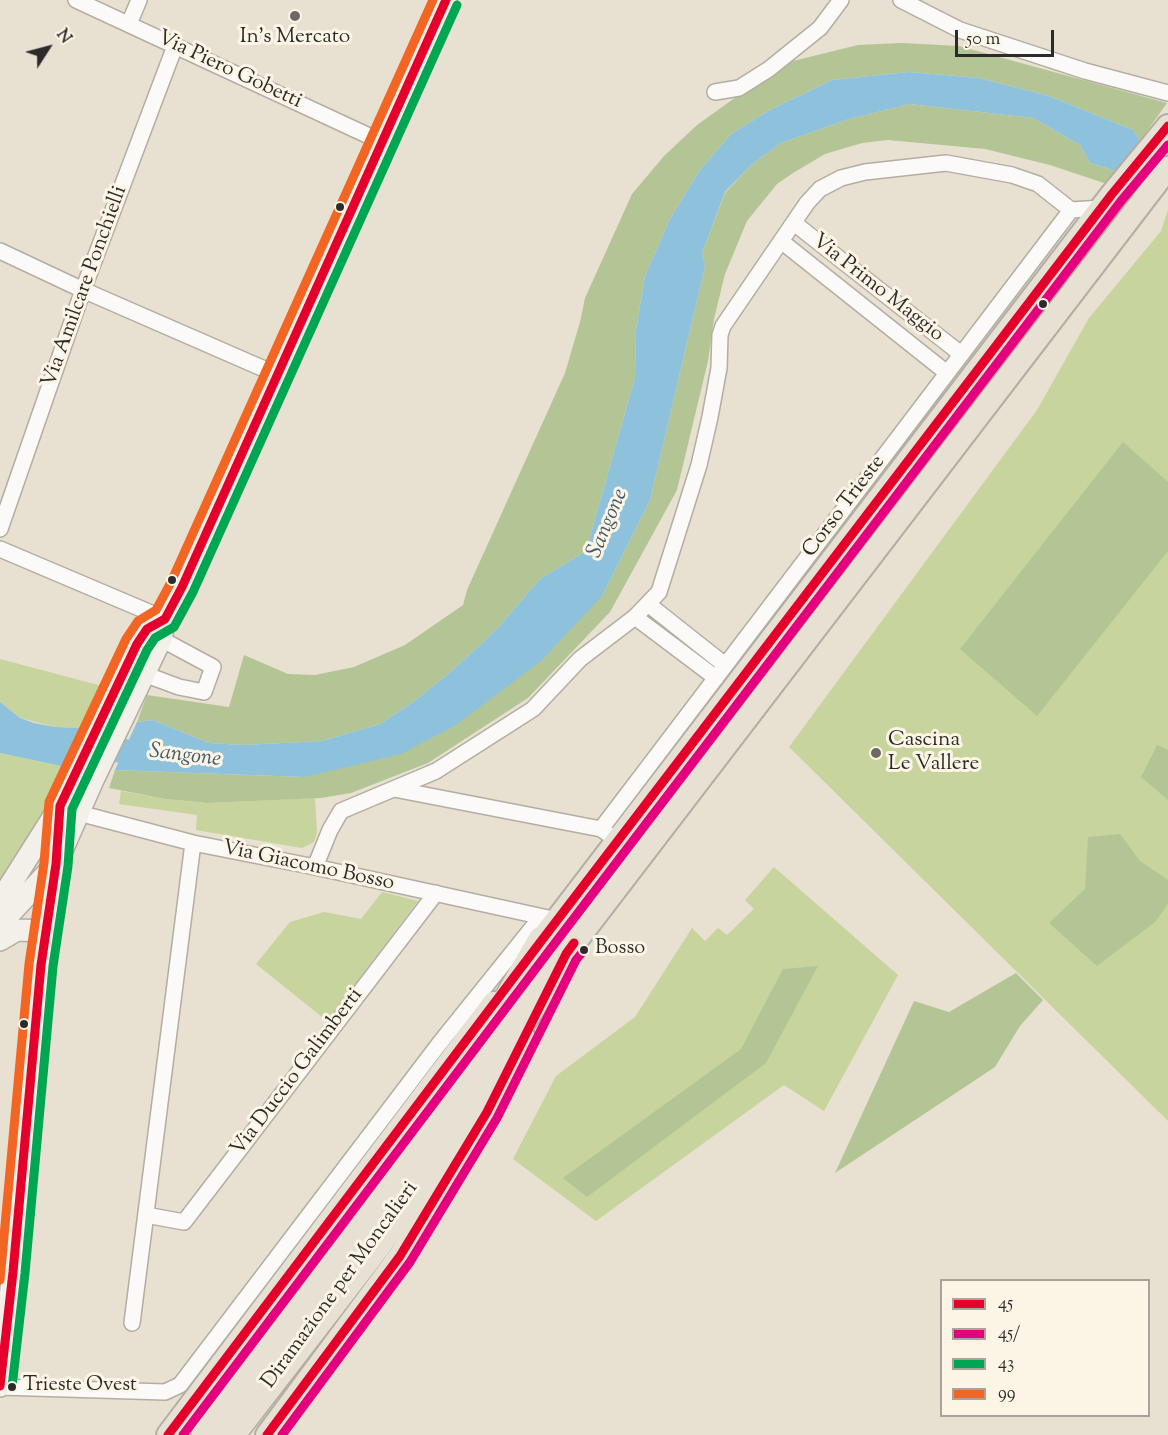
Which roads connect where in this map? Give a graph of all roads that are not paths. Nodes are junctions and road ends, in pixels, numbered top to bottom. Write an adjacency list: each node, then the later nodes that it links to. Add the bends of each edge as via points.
1 (76, 0): 6 (street, Via Piero Gobetti)
2 (139, 0): 6 (street)
3 (446, 0): 11 (street)
4 (841, 0): 8 (street, via 820,28 769,69 739,88)
5 (901, 0): 9 (street, via 960,30 1085,71)
6 (129, 24): 7 (street, Via Piero Gobetti)
7 (175, 46): 11 (street, Via Piero Gobetti); 18 (street, Via Amilcare Ponchielli)
8 (715, 92)
9 (1168, 93)
10 (1168, 126): 13 (main road, Corso Trieste)
11 (382, 142): 21 (street)
12 (1168, 168): 44 (main road)
13 (1107, 201): 14 (street); 34 (main road, Corso Trieste)
14 (1071, 210): 15 (street, via 1038,184 946,163 841,178 820,189); 19 (street, Corso Trieste)
15 (794, 223): 16 (street); 19 (street, Via Primo Maggio)
16 (781, 241): 20 (street, Via Primo Maggio); 24 (street, via 723,326 719,368 699,465 659,592)
17 (0, 251): 18 (street)
18 (83, 290): 21 (street); 22 (street, Via Amilcare Ponchielli)
19 (961, 354): 20 (street, Corso Trieste)
20 (946, 373): 27 (street, Corso Trieste)
21 (278, 375): 26 (street)
22 (0, 529)
23 (0, 549): 26 (street)
24 (648, 604): 25 (street); 27 (street)
25 (635, 616): 29 (street); 31 (street, via 580,659 532,709 436,771)
26 (163, 629): 28 (street); 28 (street, via 213,668 204,692); 30 (street, via 147,629 112,692)
27 (725, 665): 29 (street, Corso Trieste)
28 (144, 674): 30 (street, via 125,715)
29 (716, 678): 34 (street, Corso Trieste)
30 (84, 770): 32 (street); 33 (street, via 72,802)
31 (394, 789): 34 (street); 37 (street, via 342,811)
32 (60, 806): 33 (street, Via Giacomo Bosso); 36 (street); 39 (street)
33 (80, 814): 35 (street, Via Giacomo Bosso); 36 (street)
34 (609, 835): 41 (main road, Corso Trieste)
35 (193, 843): 37 (street, Via Giacomo Bosso); 45 (street)
36 (56, 864): 40 (street); 42 (street)
37 (315, 867): 38 (street, Via Giacomo Bosso)
38 (436, 894): 41 (street, Via Giacomo Bosso); 45 (street, Via Duccio Galimberti, via 184,1222)
39 (0, 901)
40 (0, 924)
41 (547, 926): 47 (street, via 439,1044 180,1385 165,1392); 48 (main road, Corso Trieste); 49 (highway, Diramazione per Moncalieri, via 456,1088 361,1230)
42 (46, 932): 43 (street, via 16,930); 47 (street)
43 (0, 939)
44 (566, 954): 50 (highway, Diramazione per Moncalieri, via 379,1243); 51 (main road, via 487,1112 400,1256)
45 (146, 1215): 46 (street)
46 (132, 1323)
47 (0, 1386)
48 (168, 1435)
49 (206, 1435)
50 (231, 1435)
51 (267, 1435)

